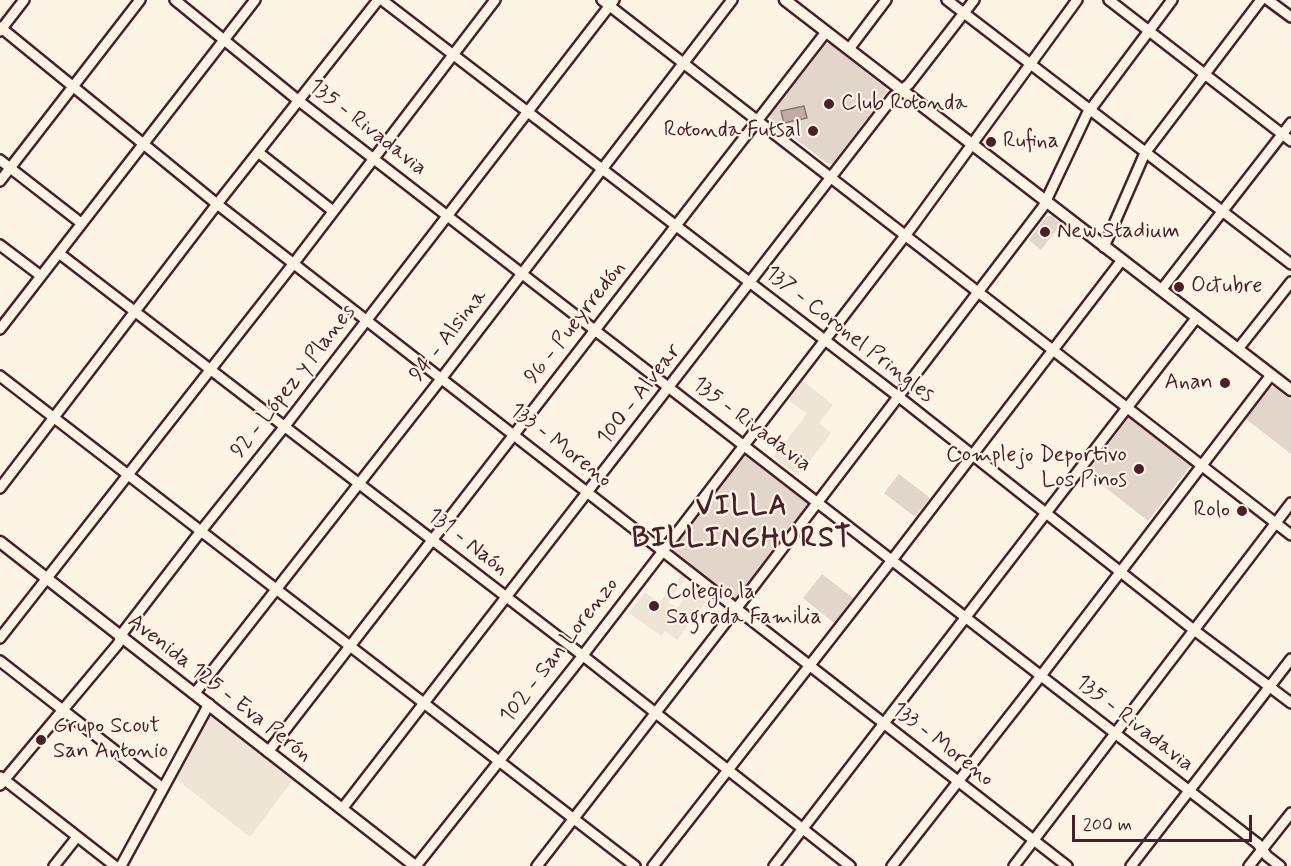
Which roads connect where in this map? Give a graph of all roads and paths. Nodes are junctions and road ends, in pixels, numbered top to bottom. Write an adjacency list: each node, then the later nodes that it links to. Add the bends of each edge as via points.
1 (24, 0): 20 (street)
2 (140, 0): 29 (street)
3 (175, 0): 23 (street, 135 - Rivadavia)
4 (255, 0): 23 (street)
5 (380, 0): 25 (street, 137 - Coronel Pringles); 31 (street)
6 (495, 0): 25 (street)
7 (732, 0): 26 (street, 94 - Alsina)
8 (886, 0): 24 (street)
9 (947, 0): 18 (street)
10 (974, 0): 18 (street, 100 - Alvear)
11 (1077, 0): 27 (street, 102 - San Lorenzo)
12 (1109, 0): 21 (street)
13 (1172, 0): 21 (street)
14 (1261, 0): 28 (street)
15 (1268, 0): 19 (street)
16 (608, 2): 26 (street); 33 (street, 92 - López y Planes)
17 (792, 2): 22 (main road)
18 (963, 13): 27 (street); 30 (street, 100 - Alvear)
19 (1291, 17)
20 (1, 29): 29 (street, 133 - Moreno)
21 (1149, 30): 28 (street); 32 (street)
22 (826, 32): 24 (main road); 34 (street, 96 - Pueyrredón)
23 (224, 39): 31 (street, 135 - Rivadavia); 39 (street)
24 (849, 49): 30 (main road)
25 (453, 54): 33 (street, 137 - Coronel Pringles); 42 (street)
26 (684, 63): 34 (street); 45 (street, 94 - Alsina)
27 (1030, 63): 32 (street); 38 (street, 102 - San Lorenzo)
28 (1204, 74): 36 (street); 41 (street)
29 (72, 87): 39 (street, 133 - Moreno); 44 (street)
30 (902, 90): 38 (main road); 46 (street, 100 - Alvear)
31 (299, 101): 40 (street); 42 (street, 135 - Rivadavia)
32 (1089, 110): 41 (street); 48 (street)
33 (528, 111): 45 (street, 137 - Coronel Pringles); 52 (street, 92 - López y Planes)
34 (757, 119): 46 (street); 54 (street, 96 - Pueyrredón)
35 (1291, 123): 36 (street)
36 (1282, 134): 37 (street); 51 (street)
37 (1291, 141)
38 (973, 144): 48 (main road); 55 (street, 102 - San Lorenzo)
39 (142, 145): 49 (street, 133 - Moreno); 53 (street)
40 (258, 152): 49 (street); 50 (street)
41 (1145, 153): 51 (street); 57 (street)
42 (374, 159): 50 (street); 52 (street, 135 - Rivadavia)
43 (0, 160): 44 (street)
44 (9, 167): 47 (street); 53 (street)
45 (602, 168): 54 (street, 137 - Coronel Pringles); 62 (street, 94 - Alsina)
46 (831, 178): 55 (street); 65 (street, 100 - Alvear)
47 (0, 181)
48 (1047, 202): 57 (main road); 67 (street)
49 (217, 204): 60 (street, 133 - Moreno); 68 (street)
50 (333, 211): 60 (street)
51 (1222, 212): 61 (street); 66 (street)
52 (447, 215): 62 (street, 135 - Rivadavia); 70 (street, 92 - López y Planes)
53 (81, 223): 58 (street)
54 (676, 226): 65 (street, 137 - Coronel Pringles); 72 (street, 96 - Pueyrredón)
55 (905, 235): 67 (street); 73 (street, 102 - San Lorenzo)
56 (0, 245): 63 (street)
57 (1104, 247): 59 (main road)
58 (60, 254): 63 (street); 68 (street, 131 - Naón)
59 (1122, 260): 66 (main road); 75 (street)
60 (294, 263): 70 (street, 133 - Moreno); 76 (street)
61 (1291, 264)
62 (522, 274): 72 (street, 135 - Rivadavia); 79 (street, 94 - Alsina)
63 (41, 276): 71 (street)
64 (1291, 282): 74 (street)
65 (750, 283): 73 (street, 137 - Coronel Pringles); 80 (street, 100 - Alvear)
66 (1162, 290): 69 (main road)
67 (978, 292): 75 (street); 82 (street)
68 (134, 311): 76 (street, 131 - Naón); 84 (street)
69 (1197, 317): 74 (main road); 83 (street)
70 (367, 320): 79 (street, 133 - Moreno); 85 (street, 92 - López y Planes)
71 (0, 329)
72 (595, 330): 80 (street, 135 - Rivadavia); 86 (street, 96 - Pueyrredón)
73 (824, 340): 82 (street, 137 - Coronel Pringles); 87 (street, 102 - San Lorenzo)
74 (1238, 349): 77 (main road)
75 (1052, 350): 83 (street); 88 (street)
76 (210, 369): 85 (street, 131 - Naón); 90 (street)
77 (1271, 375): 81 (main road); 89 (street)
78 (0, 376): 84 (street)
79 (441, 379): 86 (street, 133 - Moreno); 91 (street, 94 - Alsina)
80 (670, 388): 87 (street, 135 - Rivadavia); 93 (street, 100 - Alvear)
81 (1291, 390)
82 (899, 397): 88 (street, 137 - Coronel Pringles); 94 (street)
83 (1126, 407): 89 (street); 96 (street)
84 (54, 417): 90 (street); 92 (street)
85 (285, 426): 91 (street, 131 - Naón); 98 (street, 92 - López y Planes)
86 (515, 435): 93 (street, 133 - Moreno); 100 (street, 96 - Pueyrredón)
87 (744, 444): 94 (street, 135 - Rivadavia); 102 (street, 102 - San Lorenzo)
88 (972, 454): 96 (street, 137 - Coronel Pringles); 103 (street)
89 (1202, 465): 97 (street); 104 (street)
90 (128, 474): 98 (street); 105 (street)
91 (359, 483): 100 (street, 131 - Naón); 106 (street, 94 - Alsina)
92 (0, 488)
93 (588, 493): 102 (street, 133 - Moreno); 107 (street, 100 - Alvear)
94 (818, 501): 103 (street, 135 - Rivadavia); 108 (street)
95 (1291, 503): 97 (street)
96 (1046, 513): 104 (street, 137 - Coronel Pringles); 109 (street)
97 (1275, 523): 99 (street); 110 (street)
98 (201, 531): 106 (street); 111 (street, 92 - López y Planes)
99 (1291, 535)
100 (432, 541): 107 (street, 131 - Naón); 113 (street, 96 - Pueyrredón)
101 (0, 542): 105 (main road, Avenida 125 - Eva Perón)
102 (663, 550): 108 (street, 133 - Moreno); 114 (street, 102 - San Lorenzo)
103 (892, 560): 109 (street, 135 - Rivadavia); 117 (street)
104 (1121, 570): 110 (street, 137 - Coronel Pringles); 118 (street)
105 (47, 578): 111 (main road, Avenida 125 - Eva Perón); 112 (street)
106 (276, 589): 113 (street); 120 (street, 94 - Alsina)
107 (507, 598): 114 (street, 131 - Naón); 123 (street, 100 - Alvear)
108 (736, 609): 117 (street, 133 - Moreno); 125 (street)
109 (965, 618): 118 (street, 135 - Rivadavia); 126 (street)
110 (1194, 630): 119 (street, 137 - Coronel Pringles); 127 (street)
111 (121, 637): 120 (main road, Avenida 125 - Eva Perón); 124 (street, 92 - López y Planes)
112 (0, 638)
113 (350, 646): 123 (street); 128 (street, 96 - Pueyrredón)
114 (582, 655): 125 (street, 131 - Naón); 129 (street, 102 - San Lorenzo)
115 (1291, 659): 119 (street)
116 (0, 661): 124 (street)
117 (809, 667): 126 (street, 133 - Moreno); 130 (street)
118 (1040, 677): 127 (street, 135 - Rivadavia); 132 (street)
119 (1270, 687): 121 (street, 137 - Coronel Pringles); 134 (street)
120 (195, 693): 122 (main road, Avenida 125 - Eva Perón)
121 (1291, 703)
122 (209, 704): 128 (main road, Avenida 125 - Eva Perón); 133 (street)
123 (425, 704): 129 (street); 135 (street, 100 - Alvear)
124 (62, 710): 131 (street, 92 - López y Planes); 133 (street)
125 (655, 714): 130 (street, 131 - Naón); 137 (street)
126 (884, 724): 132 (street, 133 - Moreno); 138 (street)
127 (1115, 734): 134 (street, 135 - Rivadavia); 140 (street)
128 (268, 752): 135 (main road, Avenida 125 - Eva Perón)
129 (499, 760): 137 (street); 145 (street, 102 - San Lorenzo)
130 (728, 770): 138 (street, 131 - Naón); 148 (street)
131 (1, 780): 139 (street)
132 (958, 781): 140 (street, 133 - Moreno); 151 (street)
133 (163, 788): 144 (street)
134 (1188, 791): 141 (street, 135 - Rivadavia); 154 (street)
135 (342, 809): 145 (main road, Avenida 125 - Eva Perón)
136 (1291, 813): 141 (street)
137 (574, 819): 146 (street); 147 (street)
138 (802, 829): 149 (street); 150 (street, 131 - Naón)
139 (76, 837): 142 (street); 143 (street)
140 (1034, 841): 152 (street); 153 (street, 133 - Moreno)
141 (1262, 849): 155 (street); 156 (street, 135 - Rivadavia)
142 (54, 866)
143 (115, 866)
144 (121, 866)
145 (415, 866)
146 (537, 866)
147 (634, 866)
148 (653, 866)
149 (774, 866)
150 (850, 866)
151 (892, 866)
152 (1014, 866)
153 (1067, 866)
154 (1131, 866)
155 (1249, 866)
156 (1280, 866)

